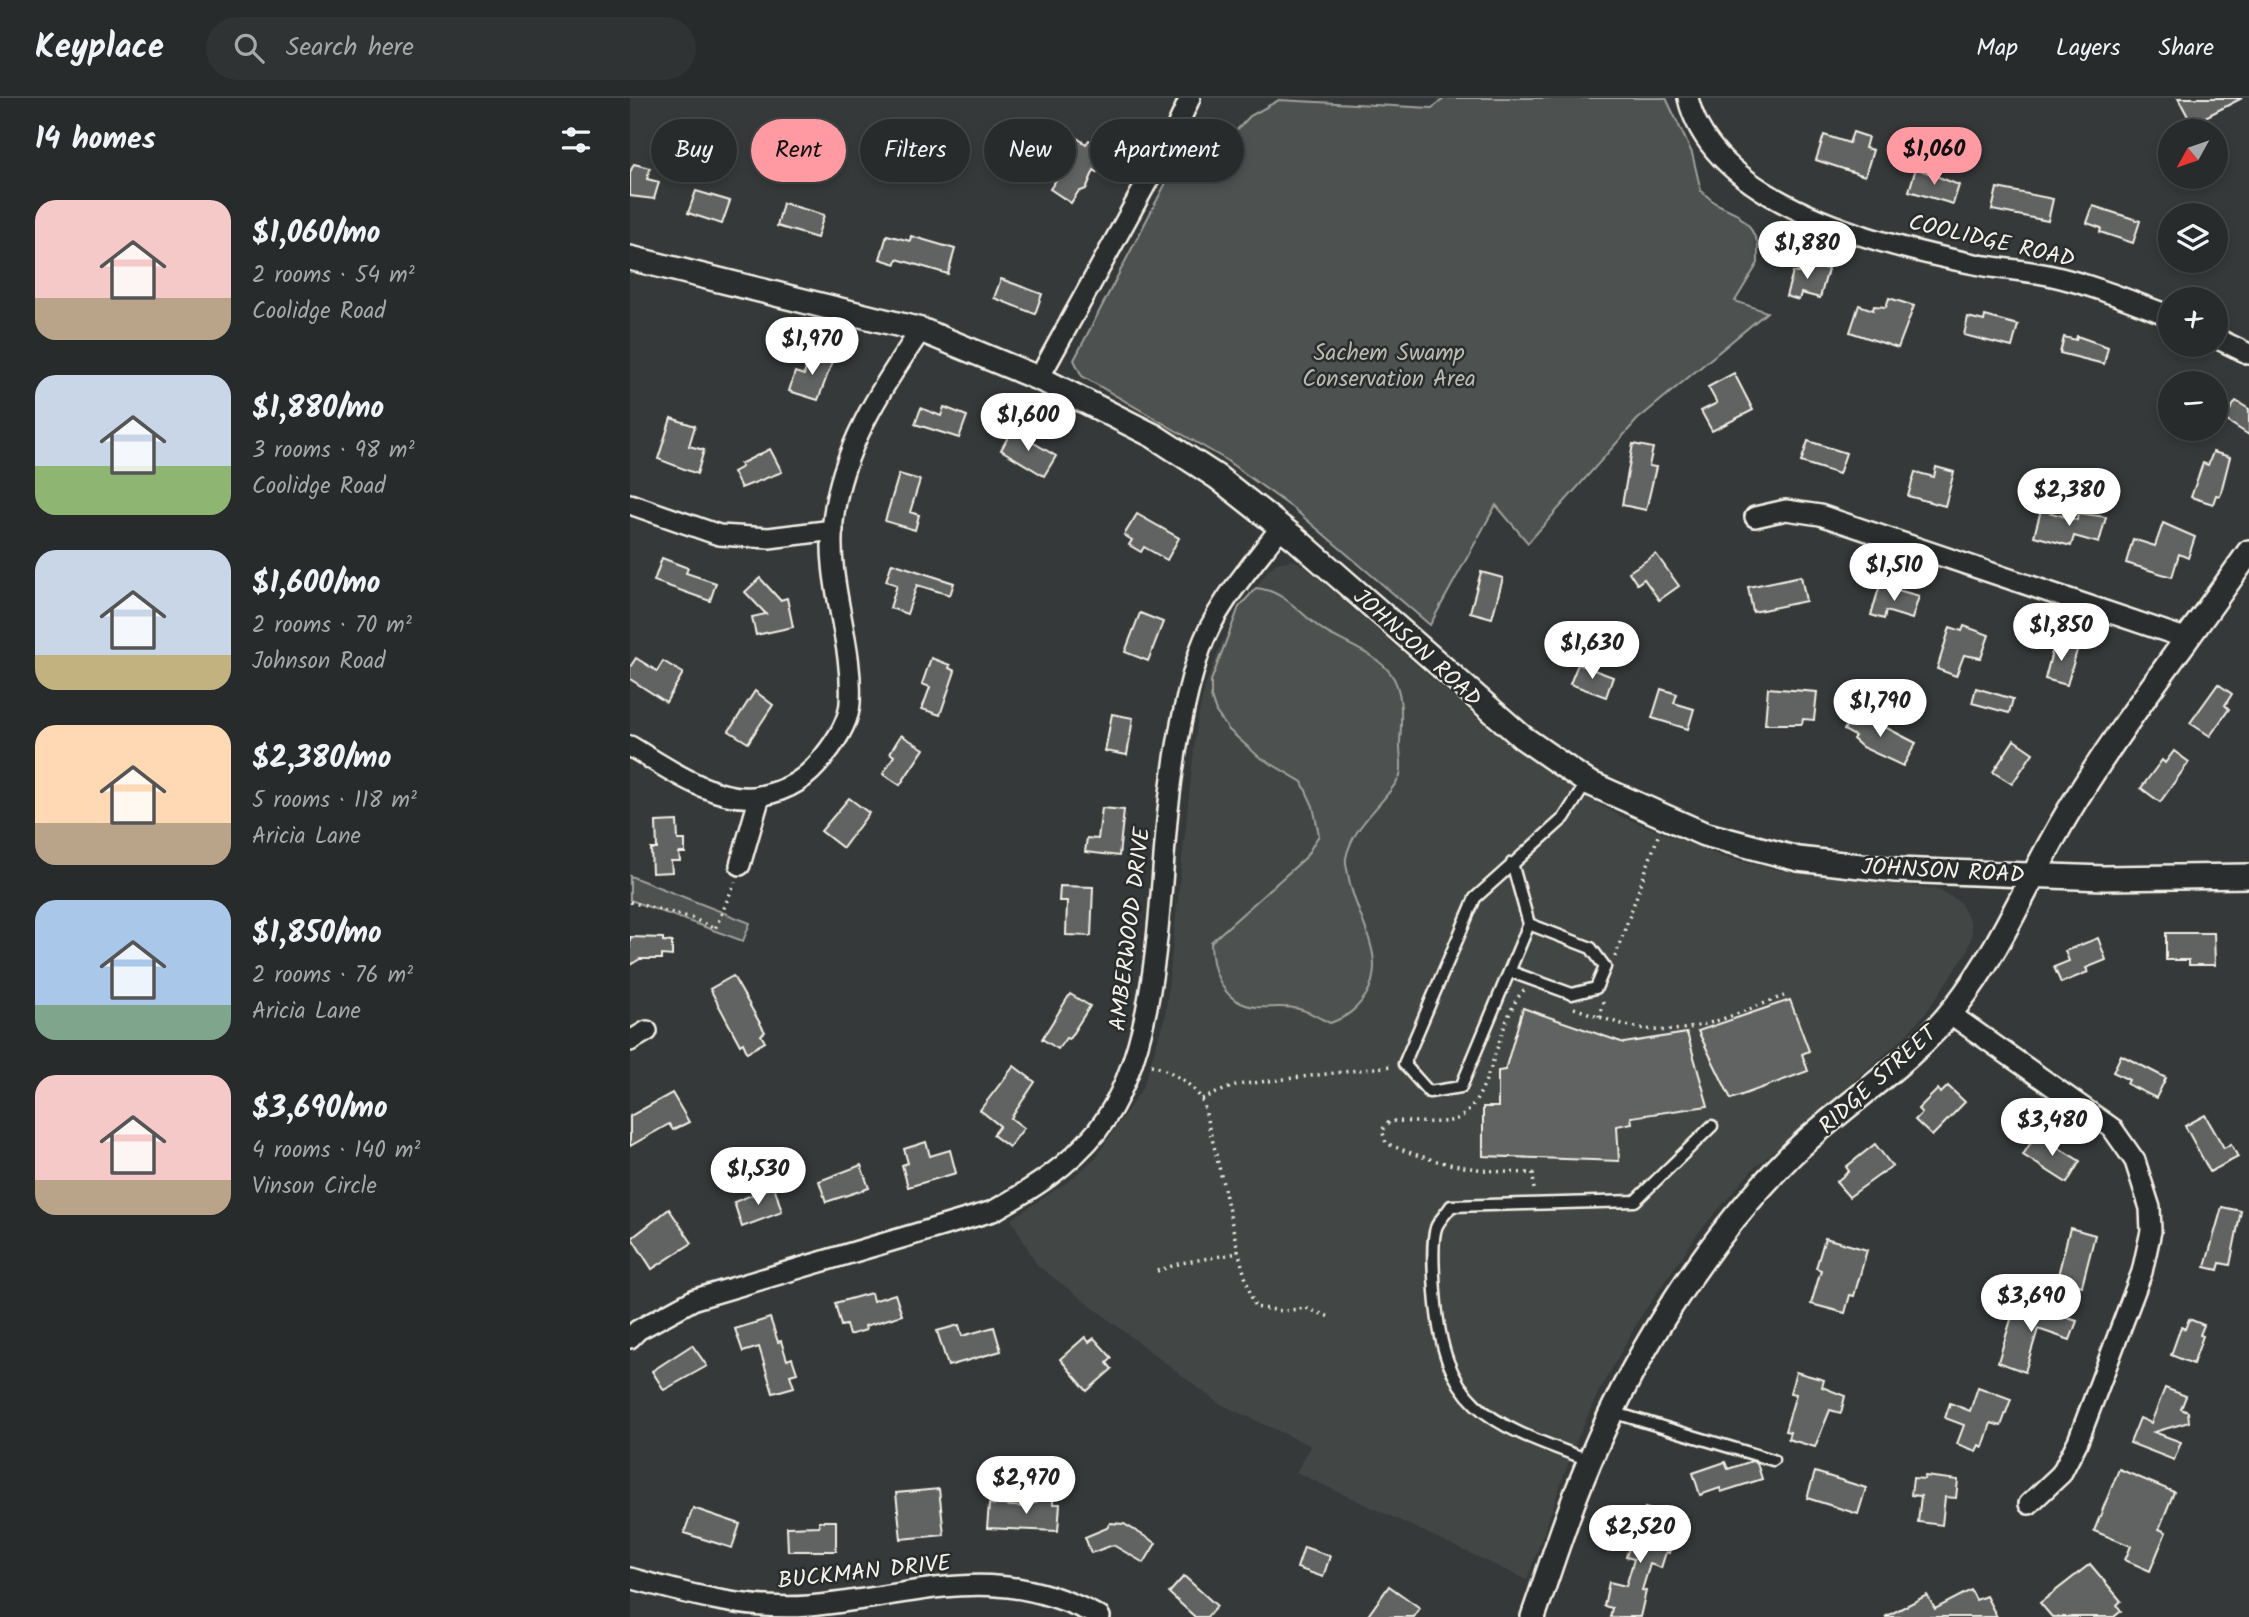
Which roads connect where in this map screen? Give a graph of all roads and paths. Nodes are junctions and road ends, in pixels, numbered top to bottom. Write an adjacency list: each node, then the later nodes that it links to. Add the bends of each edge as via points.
1 (1191, 98): 8 (street)
2 (1688, 98): 4 (street, COOLIDGE ROAD, via 1699,130 1733,170 1814,216 1936,255 2049,275)
3 (630, 258): 5 (street, JOHNSON ROAD)
4 (2158, 312)
5 (921, 330): 8 (street, JOHNSON ROAD); 12 (street, via 864,421 844,476)
6 (2228, 344): 7 (street)
7 (2249, 354)
8 (1039, 378): 11 (street, JOHNSON ROAD, via 1154,436)
9 (630, 504): 12 (street, via 719,535 769,538)
10 (1755, 517): 14 (street, via 1786,510 1820,515)
11 (1281, 527): 16 (street, JOHNSON ROAD, via 1522,737); 33 (street, AMBERWOOD DRIVE, via 1219,610 1188,689 1174,759 1148,996)
12 (833, 530): 17 (street, via 850,705 836,740 812,773 785,791)
13 (2249, 552): 14 (street, RIDGE STREET)
14 (2188, 639): 21 (street, RIDGE STREET, via 2069,811)
15 (630, 746): 17 (street, via 703,788)
16 (1587, 782): 18 (street, JOHNSON ROAD); 19 (lane, via 1564,818)
17 (760, 796): 20 (street)
18 (1665, 817): 21 (street, JOHNSON ROAD, via 1704,834 1798,859 1896,870); 25 (path)
19 (1512, 863): 24 (lane); 34 (lane, via 1475,898)
20 (740, 865): 23 (path, via 715,929 692,918)
21 (2035, 876): 22 (street, JOHNSON ROAD); 31 (street, RIDGE STREET, via 2014,918)
22 (2249, 877)
23 (630, 902)
24 (1530, 924): 26 (lane); 26 (lane, via 1591,948 1605,967 1601,978 1596,988 1572,994)
25 (1611, 970)
26 (1511, 972): 34 (lane, via 1461,1087 1429,1092)
27 (1535, 993): 37 (path, via 1525,990 1515,999 1472,1109 1452,1121 1390,1121 1382,1130 1386,1143 1402,1150 1486,1172 1533,1173)
28 (1605, 993): 32 (path)
29 (1784, 996): 32 (path, via 1692,1027 1655,1030)
30 (1566, 1005): 32 (path)
31 (1949, 1013): 42 (street, RIDGE STREET, via 1869,1091 1793,1154 1732,1222 1674,1300); 45 (street, via 2112,1128 2135,1161 2150,1208 2151,1231 2142,1272 2078,1441 2061,1474)
32 (1599, 1017)
33 (1133, 1061): 35 (path, via 1161,1067); 41 (street, AMBERWOOD DRIVE, via 1122,1091 1098,1130 1072,1159 993,1211 695,1299)
34 (1404, 1064): 35 (path, via 1236,1084)
35 (1202, 1098): 38 (path)
36 (1712, 1126): 37 (lane, via 1635,1201)
37 (1535, 1204): 43 (lane, via 1451,1206 1436,1228 1438,1335 1448,1369 1467,1397 1491,1418)
38 (1238, 1253): 39 (path); 40 (path, via 1255,1307 1306,1308)
39 (1157, 1271)
40 (1330, 1317)
41 (630, 1338)
42 (1611, 1412): 43 (street, RIDGE STREET); 44 (lane)
43 (1590, 1460): 48 (street, RIDGE STREET)
44 (1773, 1460)
45 (2029, 1504)
46 (630, 1578): 47 (street, BUCKMAN DRIVE, via 737,1605 807,1606 942,1585 1006,1585 1067,1599)
47 (1100, 1617)
48 (1533, 1617)

